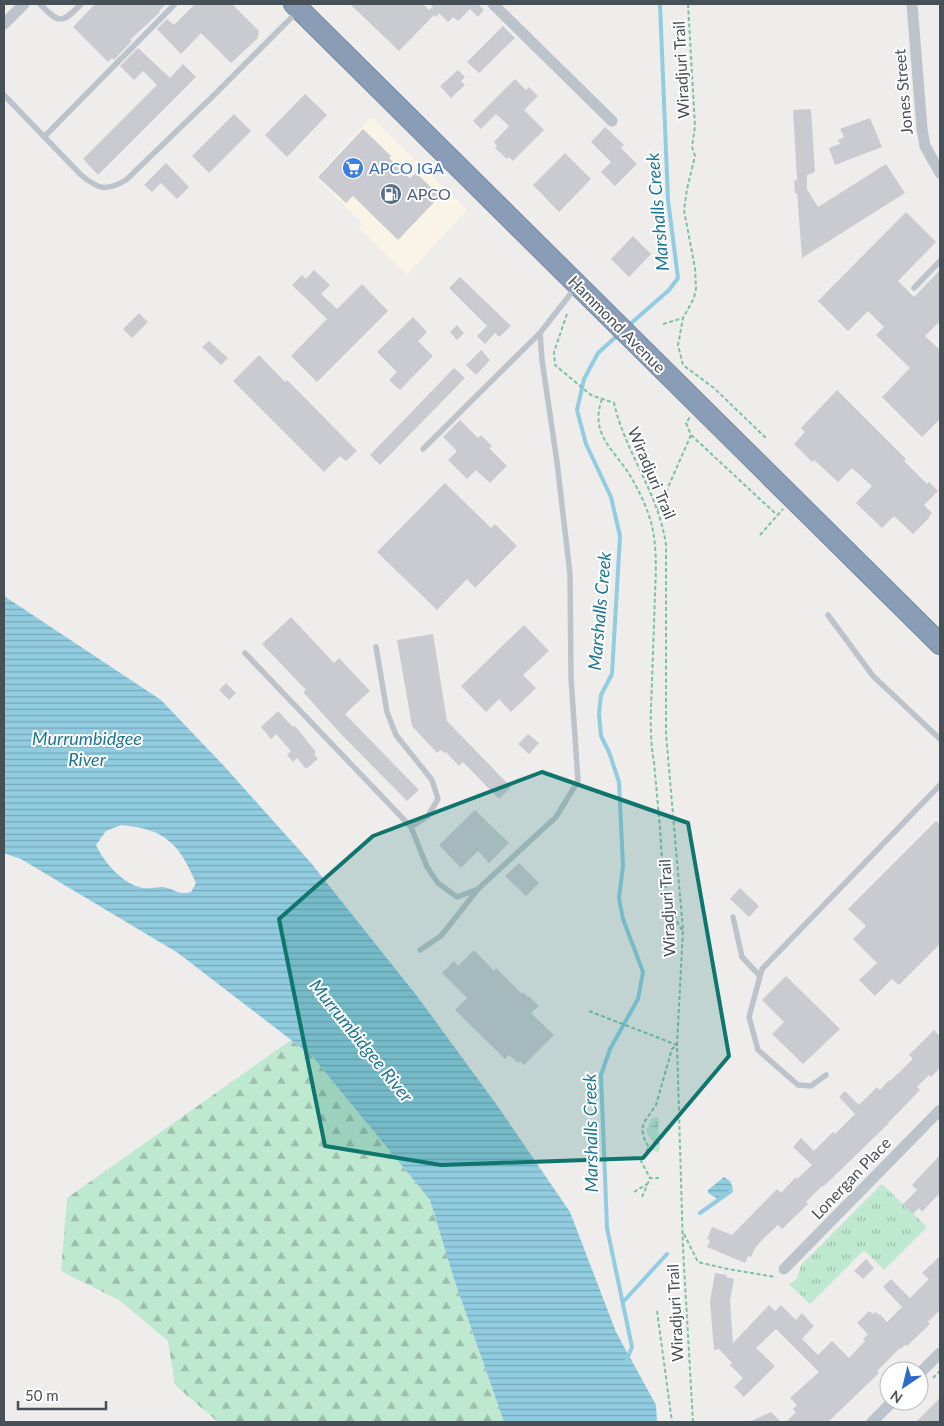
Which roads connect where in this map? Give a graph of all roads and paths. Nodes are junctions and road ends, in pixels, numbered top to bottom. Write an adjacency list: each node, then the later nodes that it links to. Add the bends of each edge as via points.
1 (24, 4): 9 (street)
2 (40, 4): 3 (lane, via 53,16 64,19)
3 (81, 4)
4 (175, 4): 12 (lane)
5 (493, 4): 11 (street)
6 (688, 4): 18 (path, Wiradjuri Trail, via 695,126 692,147 695,156 684,210 696,288)
7 (912, 4): 13 (street, Jones Street, via 922,129 925,146)
8 (296, 7): 12 (lane, via 196,113 116,186 105,188 92,184); 15 (highway, Hammond Avenue)
9 (4, 24)
10 (4, 95): 12 (lane)
11 (612, 121)
12 (44, 137)
13 (940, 173)
14 (940, 261): 16 (lane)
15 (578, 285): 17 (lane); 26 (highway, Hammond Avenue)
16 (914, 288)
17 (564, 303): 20 (lane); 21 (path, via 567,312 558,338 555,365 591,395)
18 (683, 318): 19 (path); 24 (path, Wiradjuri Trail, via 678,345 682,365 714,388)
19 (663, 324)
20 (540, 333): 25 (lane); 37 (lane, via 570,574 571,678 578,781 556,816)
21 (602, 399): 27 (path, Wiradjuri Trail, via 614,403 618,422); 39 (path, via 598,421 600,431 630,475 648,515 654,538 656,567 650,732 665,880 676,921)
22 (686, 423): 23 (path)
23 (691, 435): 27 (path); 28 (path)
24 (767, 439)
25 (423, 449)
26 (792, 497): 28 (path); 31 (highway, Hammond Avenue)
27 (658, 510): 39 (path, Wiradjuri Trail, via 666,545 666,734)
28 (777, 515): 29 (path)
29 (760, 535)
30 (828, 615): 34 (lane, via 873,676)
31 (940, 644)
32 (376, 647): 36 (lane, via 387,712 396,735 432,780 438,799 428,816)
33 (245, 653): 36 (lane)
34 (940, 739)
35 (940, 785): 41 (lane, via 762,969)
36 (411, 827): 37 (lane, via 427,867 438,883 457,897)
37 (478, 890): 40 (lane, via 441,936)
38 (733, 917): 41 (lane, via 742,957)
39 (683, 930): 43 (path, Wiradjuri Trail)
40 (420, 950)
41 (760, 976): 44 (lane, via 749,1017 758,1050 798,1085 811,1086)
42 (589, 1011): 43 (path)
43 (677, 1045): 46 (path, via 672,1049 656,1105 642,1129 649,1147 640,1161); 51 (path, Wiradjuri Trail)
44 (826, 1075)
45 (940, 1110): 52 (street, Lonergan Place)
46 (650, 1178): 47 (path); 48 (path)
47 (659, 1178)
48 (647, 1184): 49 (path); 50 (path)
49 (634, 1192)
50 (642, 1197)
51 (683, 1232): 52 (path, via 698,1262 728,1269); 58 (path, Wiradjuri Trail)
52 (780, 1273)
53 (657, 1310): 57 (path)
54 (940, 1353): 55 (street)
55 (929, 1364)
56 (882, 1411): 59 (street)
57 (672, 1422)
58 (693, 1422)
59 (872, 1422)

